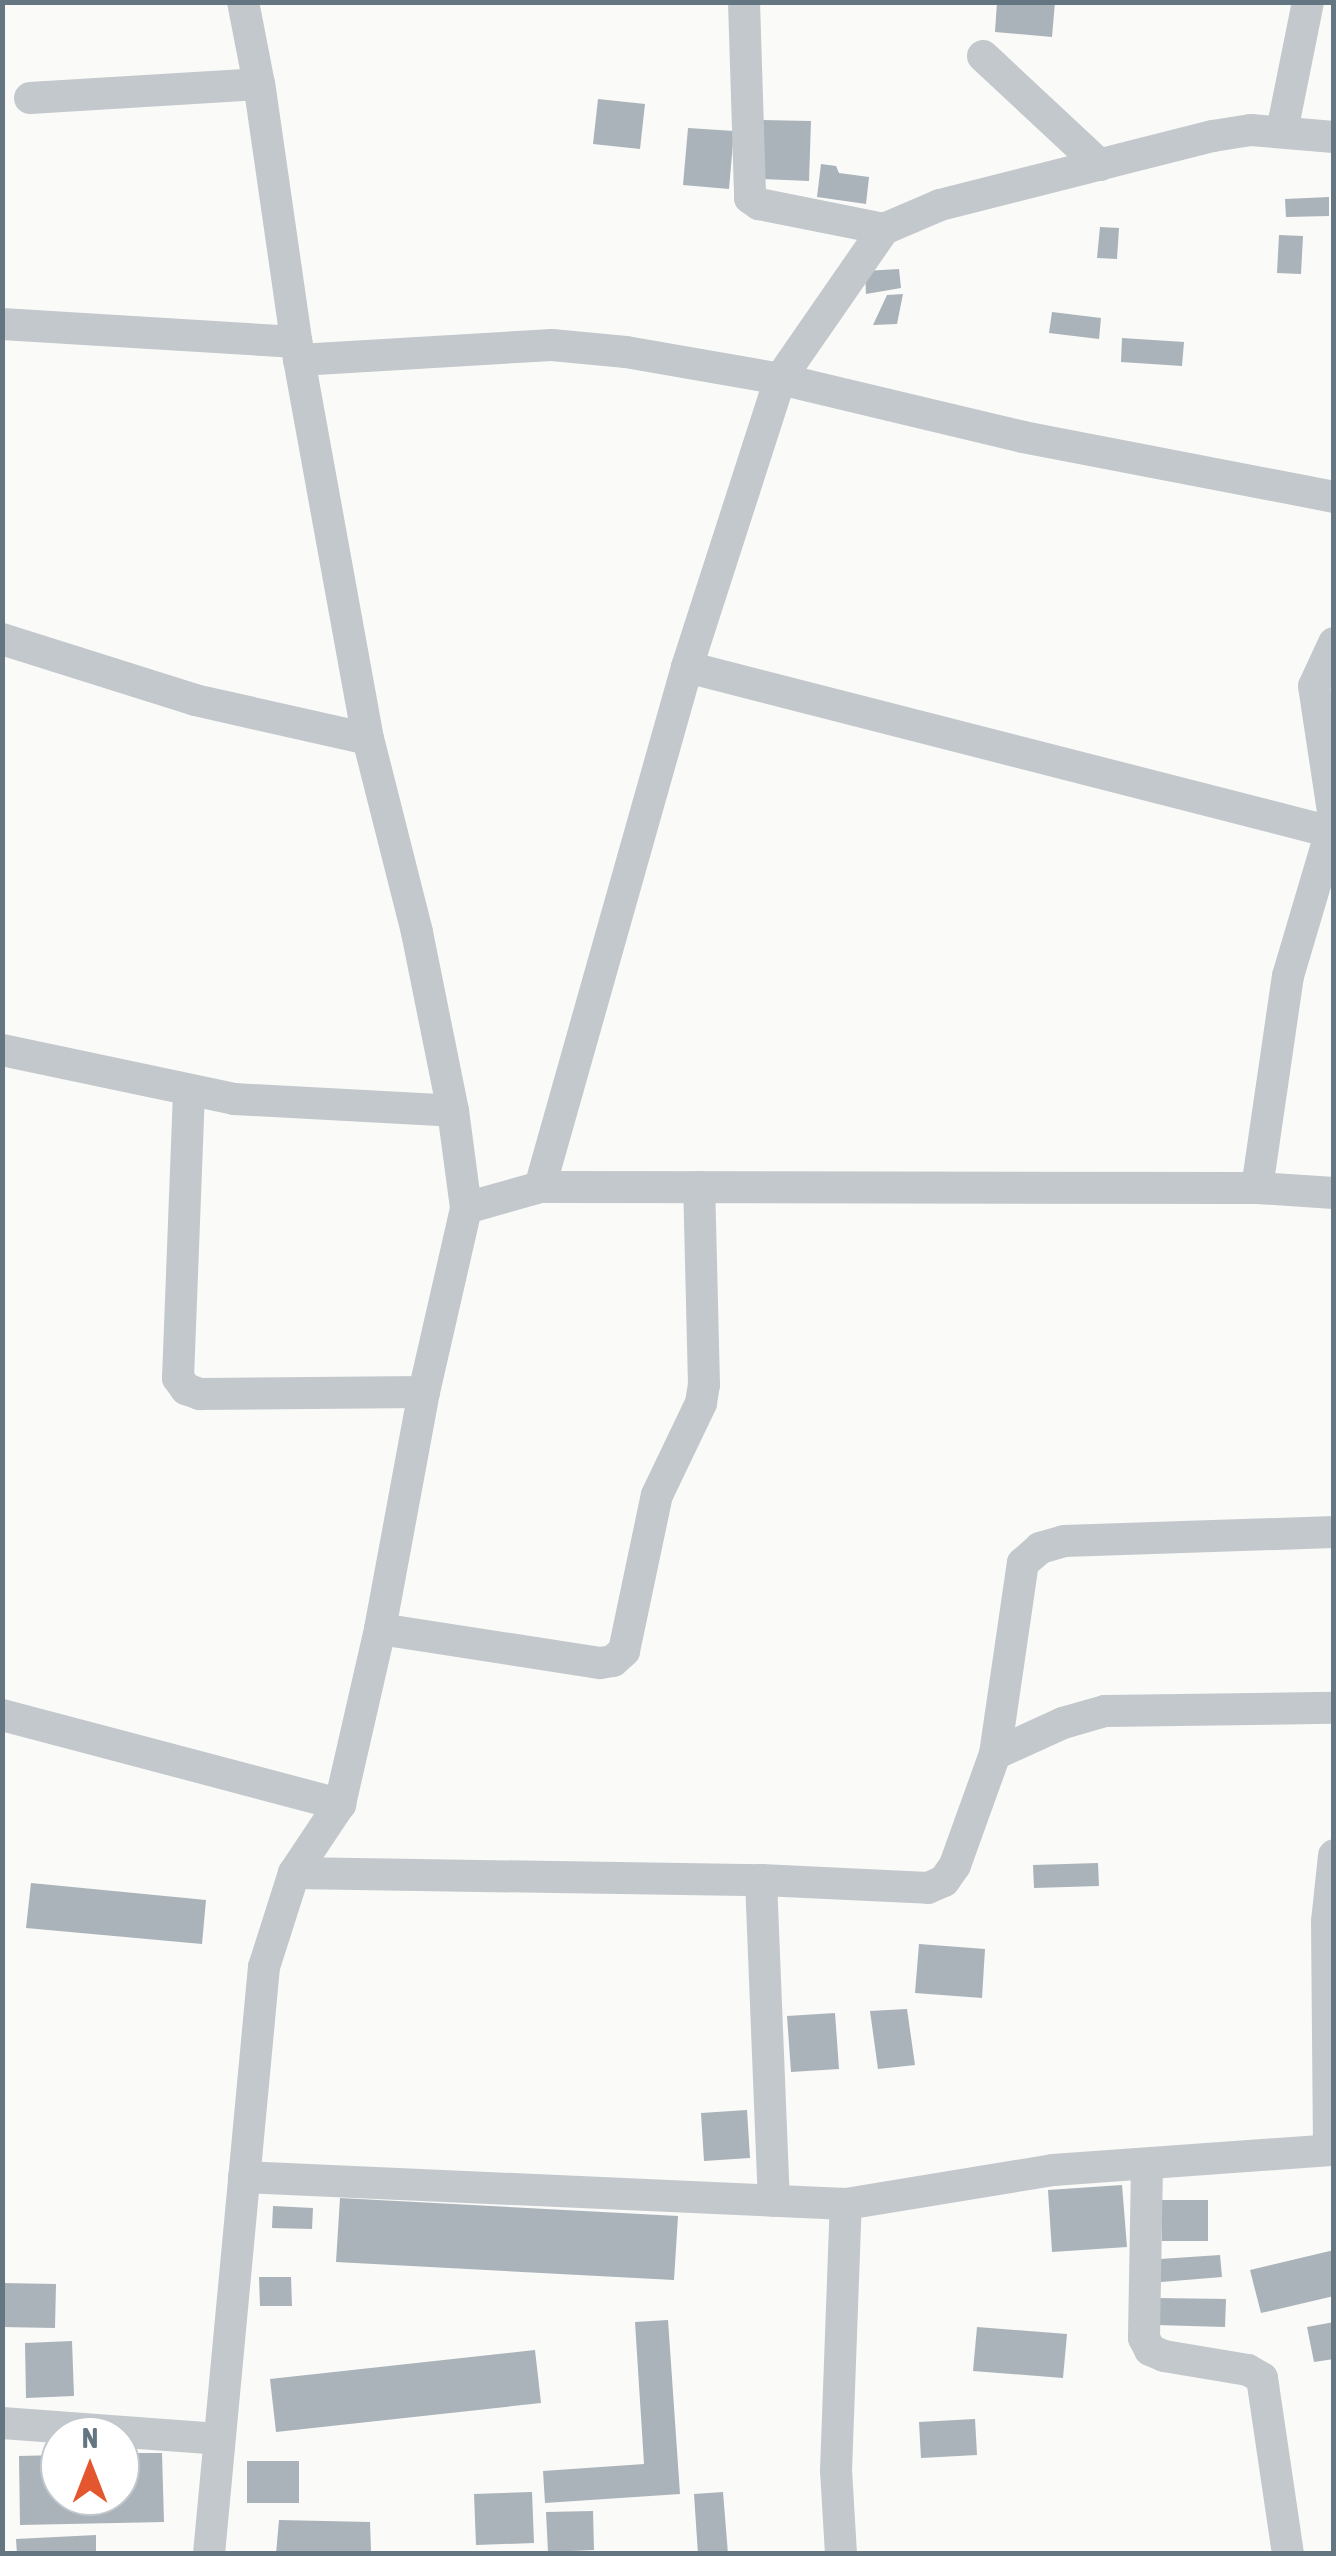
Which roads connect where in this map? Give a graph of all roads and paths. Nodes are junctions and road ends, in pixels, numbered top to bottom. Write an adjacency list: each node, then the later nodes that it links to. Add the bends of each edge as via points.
1 (243, 2): 5 (street)
2 (744, 2): 10 (street, via 750,198)
3 (1308, 2): 7 (street)
4 (984, 56): 9 (street)
5 (260, 84): 6 (street); 12 (street)
6 (30, 98)
7 (1282, 132): 8 (street); 9 (street, via 1214,136)
8 (1334, 138)
9 (1100, 164): 10 (street, via 940,205)
10 (884, 229): 13 (street)
11 (2, 324): 12 (street)
12 (298, 351): 13 (street, via 552,346); 18 (street)
13 (780, 379): 14 (street, via 1023,437); 17 (street)
14 (1334, 497)
15 (2, 639): 18 (street, via 195,700)
16 (1334, 642): 19 (street, via 1314,686)
17 (687, 668): 19 (street, via 1320,829); 23 (street)
18 (368, 739): 22 (street)
19 (1332, 822): 25 (street, via 1288,976)
20 (2, 1050): 21 (street)
21 (188, 1092): 22 (street); 28 (street, via 178,1378 186,1389)
22 (453, 1111): 27 (street)
23 (540, 1187): 24 (street); 27 (street)
24 (699, 1187): 25 (street); 30 (street, via 704,1385 657,1495 624,1651 600,1664)
25 (1258, 1188): 26 (street)
26 (1334, 1193)
27 (466, 1208): 28 (street)
28 (424, 1392): 30 (street)
29 (1334, 1532): 33 (street, via 1064,1540 1040,1548 1023,1563)
30 (380, 1629): 34 (street)
31 (1334, 1708): 33 (street, via 1105,1711)
32 (2, 1715): 34 (street)
33 (994, 1754): 37 (street, via 944,1882 928,1888)
34 (340, 1804): 36 (street)
35 (1334, 1855): 38 (street, via 1327,1922)
36 (294, 1873): 37 (street); 40 (street, via 264,1967)
37 (761, 1880): 41 (street)
38 (1331, 2150): 39 (street)
39 (1147, 2165): 42 (street, via 1053,2170); 47 (street, via 1144,2338 1164,2356 1262,2378)
40 (244, 2178): 41 (street); 44 (street)
41 (774, 2202): 42 (street)
42 (846, 2204): 46 (street, via 836,2472)
43 (2, 2424): 44 (street)
44 (218, 2439): 45 (street)
45 (209, 2554)
46 (840, 2554)
47 (1288, 2554)

